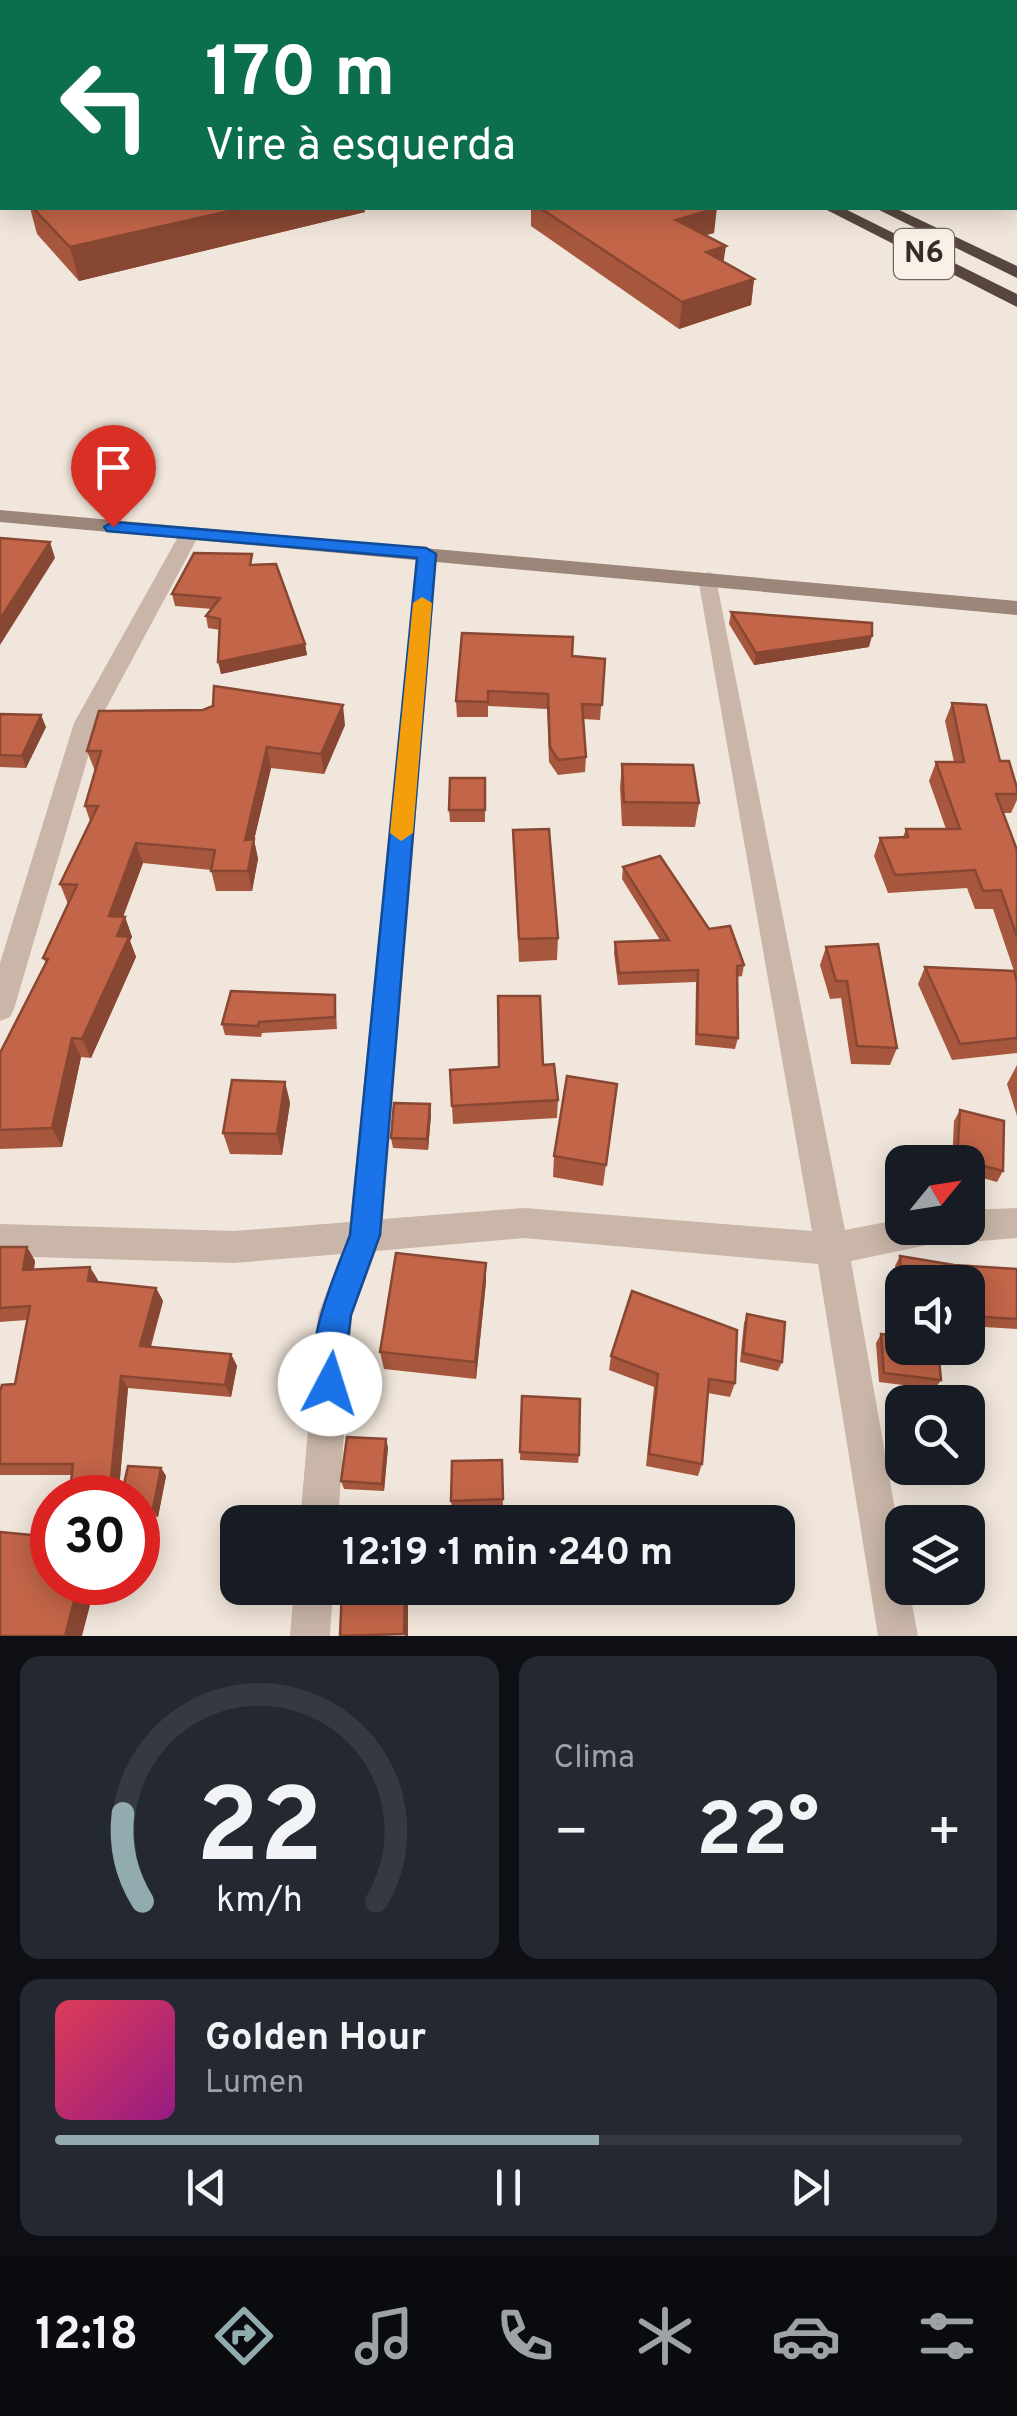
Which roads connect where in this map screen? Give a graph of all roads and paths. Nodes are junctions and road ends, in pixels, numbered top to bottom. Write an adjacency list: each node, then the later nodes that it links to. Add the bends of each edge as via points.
1 (835, 210): 4 (highway, N6)
2 (886, 210): 3 (highway, N6)
3 (1017, 273)
4 (1017, 301)
5 (0, 516): 6 (street)
6 (189, 534): 7 (street); 10 (street, via 86,723)
7 (426, 554): 8 (street); 13 (street)
8 (708, 578): 9 (street); 16 (street)
9 (1017, 608)
10 (0, 1008)
11 (1017, 1224): 12 (street)
12 (985, 1225)
13 (365, 1235): 15 (street, via 234,1247); 16 (street, via 524,1223); 17 (street, via 335,1315)
14 (885, 1238): 16 (street)
15 (0, 1240)
16 (832, 1249): 20 (street)
17 (320, 1505)
18 (313, 1605): 19 (street)
19 (310, 1636)
20 (898, 1636)

